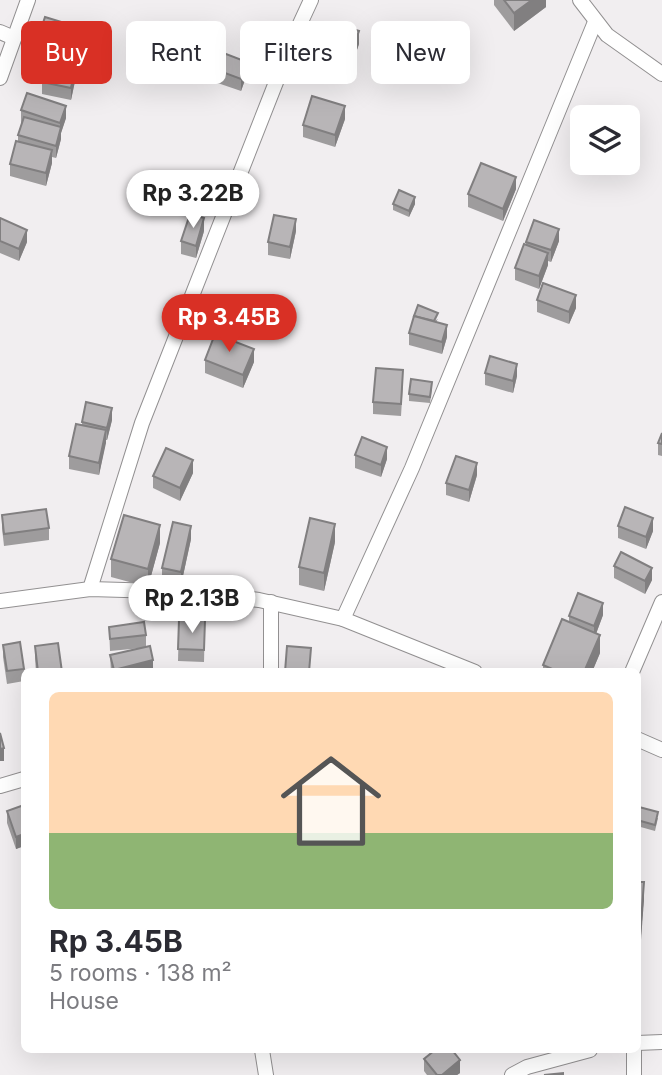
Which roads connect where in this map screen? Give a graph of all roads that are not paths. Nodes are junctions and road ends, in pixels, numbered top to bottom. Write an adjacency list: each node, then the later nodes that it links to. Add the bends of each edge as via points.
1 (28, 0): 5 (street)
2 (311, 0): 8 (street, via 142,423)
3 (580, 0): 4 (street)
4 (595, 22): 6 (street); 12 (street, via 412,468)
5 (7, 35): 7 (street)
6 (662, 74)
7 (0, 78)
8 (90, 589): 9 (street); 11 (street, via 193,592)
9 (0, 601)
10 (662, 602): 15 (street)
11 (271, 603): 12 (street); 13 (street)
12 (343, 619): 14 (street)
13 (271, 668)
14 (465, 668)
15 (634, 668)
16 (641, 741): 17 (street)
17 (662, 750)
18 (21, 780): 19 (street)
19 (0, 786)
20 (662, 1042): 21 (street)
21 (641, 1043)
22 (262, 1053): 26 (street)
23 (581, 1053): 25 (street)
24 (634, 1053): 28 (street)
25 (528, 1071): 27 (street)
26 (266, 1075)
27 (512, 1075)
28 (634, 1075)

